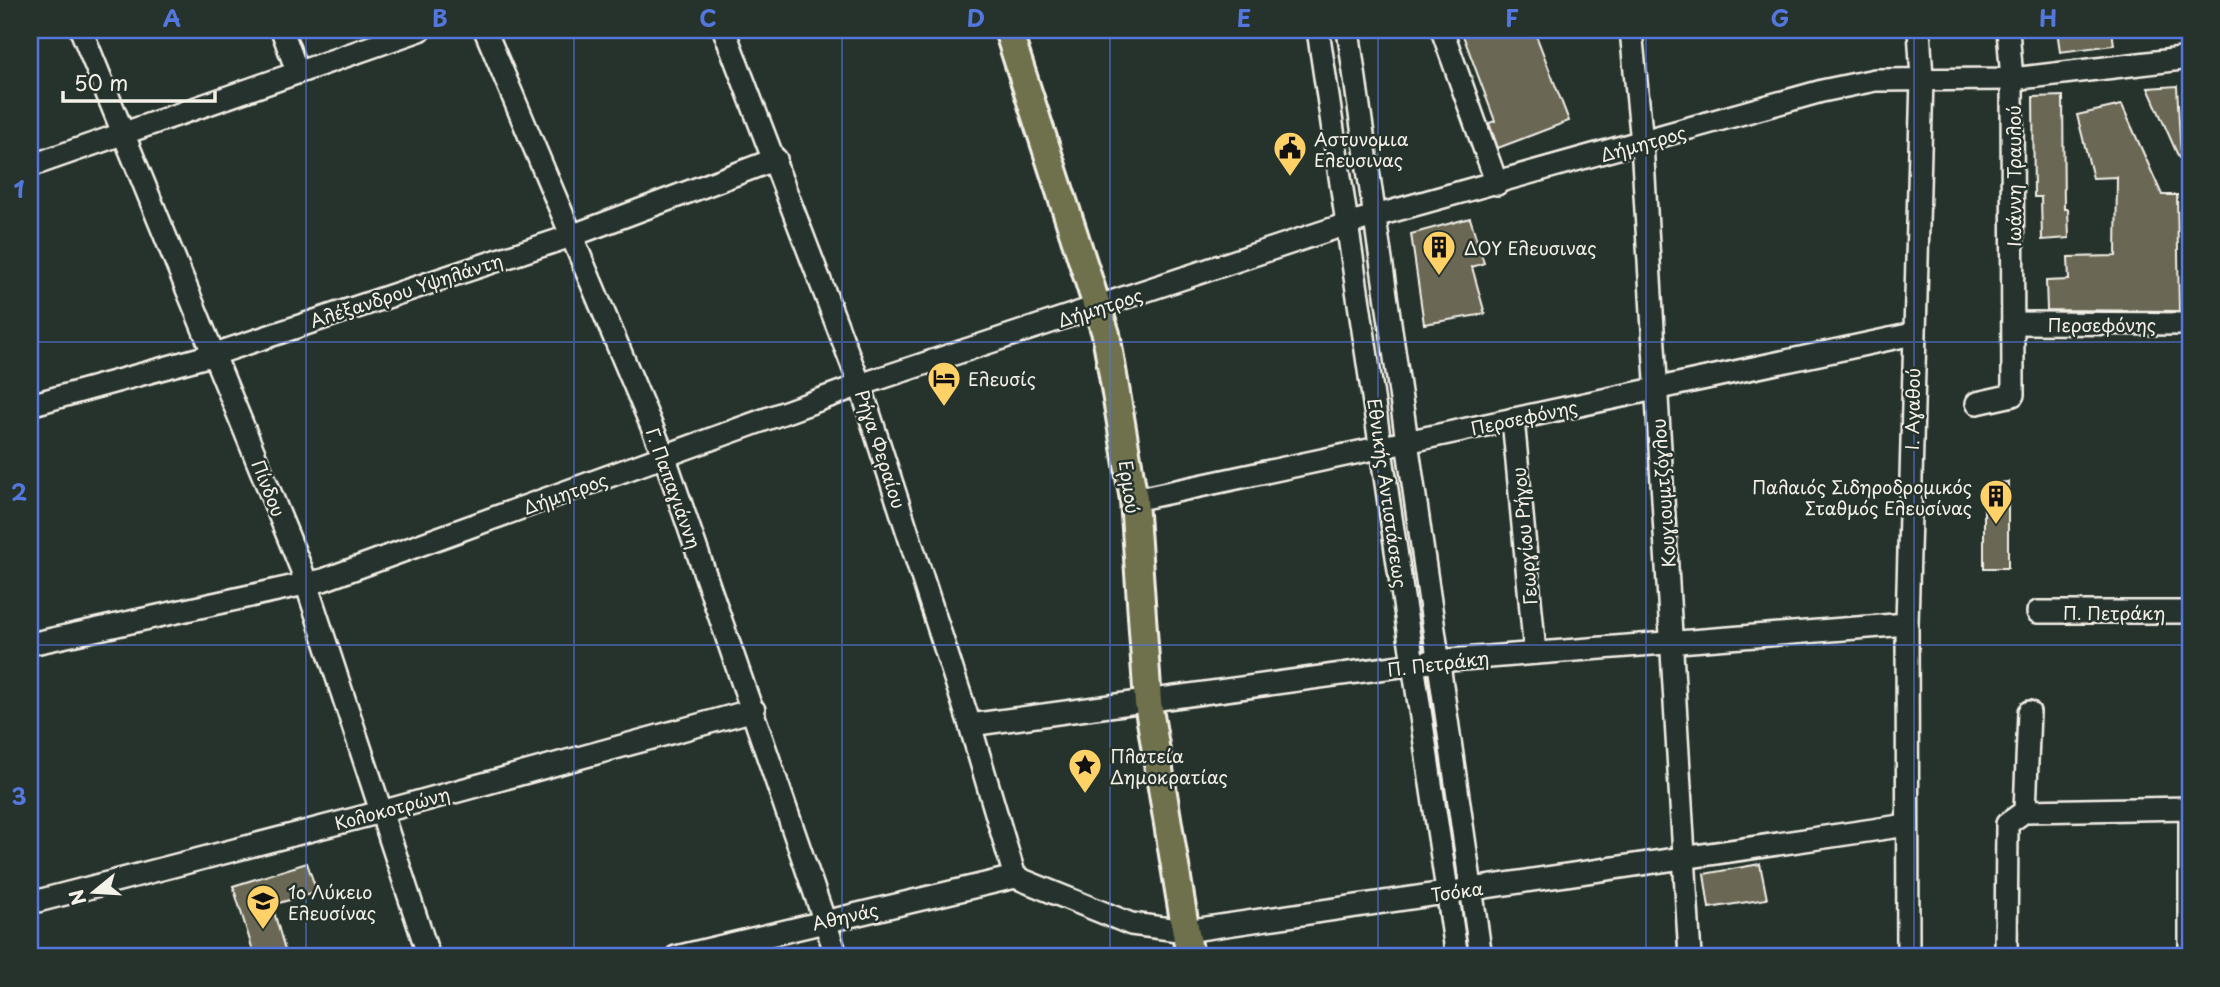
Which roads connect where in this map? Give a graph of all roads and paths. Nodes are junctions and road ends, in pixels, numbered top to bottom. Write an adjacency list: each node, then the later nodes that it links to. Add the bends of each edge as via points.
1 (81, 30): 17 (street, Πίνδου)
2 (282, 30): 14 (street)
3 (420, 30): 14 (street)
4 (485, 30): 24 (street, Γ. Παπαγιάννη)
5 (724, 30): 19 (street, Ρήγα Φεραίου)
6 (1008, 30): 25 (main road, Ερμού)
7 (1318, 30): 23 (street, Εθνικής Αντιστάσεως)
8 (1348, 30): 22 (street, Εθνικής Αντιστάσεως)
9 (1441, 30): 21 (street)
10 (1631, 30): 18 (street, Κουγιουμτζόγλου)
11 (1919, 30): 15 (street, Ι. Αγαθού)
12 (2008, 30): 16 (street, Ιωάννη Τραυλού)
13 (2190, 58): 16 (street, Δήμητρος)
14 (297, 71): 17 (street)
15 (1922, 78): 16 (street, Δήμητρος); 18 (street, Δήμητρος, via 1875,80 1822,91); 28 (street, Ι. Αγαθού)
16 (2012, 79): 26 (street, Ιωάννη Τραυλού)
17 (124, 134): 20 (street); 29 (street, Πίνδου)
18 (1642, 144): 21 (street, Δήμητρος); 31 (street, Κουγιουμτζόγλου)
19 (776, 159): 24 (street, Αλέξανδρου Υψηλάντη); 30 (street, Ρήγα Φεραίου)
20 (30, 166)
21 (1497, 184): 22 (street, Δήμητρος)
22 (1376, 216): 23 (street, Δήμητρος); 35 (street, Εθνικής Αντιστάσεως)
23 (1350, 223): 25 (street, Δήμητρος); 36 (street, Εθνικής Αντιστάσεως)
24 (571, 236): 29 (street, Αλέξανδρου Υψηλάντη); 37 (street, Γ. Παπαγιάννη)
25 (1098, 307): 30 (street, Δήμητρος); 38 (main road, Ερμού)
26 (2014, 323): 27 (street, Περσεφόνης); 32 (street, Ιωάννη Τραυλού, via 2013,395)
27 (2190, 324)
28 (1913, 334): 31 (street, Περσεφόνης); 42 (street, Ι. Αγαθού)
29 (215, 354): 33 (street, Αλέξανδρου Υψηλάντη); 39 (street, Πίνδου)
30 (860, 386): 37 (street, Δήμητρος); 51 (street, Ρήγα Φεραίου)
31 (1656, 389): 34 (street, Περσεφόνης); 43 (street, Κουγιουμτζόγλου)
32 (1978, 403)
33 (30, 405)
34 (1513, 419): 35 (street, Περσεφόνης); 45 (street, Γεωργίου Ρήγου)
35 (1407, 443): 36 (street, Περσεφόνης); 46 (street, Εθνικής Αντιστάσεως)
36 (1382, 449): 38 (street, Περσεφόνης); 47 (street, Εθνικής Αντιστάσεως)
37 (664, 458): 39 (street, Δήμητρος); 49 (street, Γ. Παπαγιάννη)
38 (1134, 500): 48 (main road, Ερμού)
39 (307, 585): 44 (street, Δήμητρος); 54 (street, Πίνδου)
40 (2038, 612): 41 (street, Π. Πετράκη)
41 (2190, 612)
42 (1908, 624): 43 (street, Π. Πετράκη); 55 (street, Ι. Αγαθού)
43 (1672, 641): 45 (street, Π. Πετράκη); 56 (street, Κουγιουμτζόγλου)
44 (30, 644)
45 (1535, 653): 46 (street, Π. Πετράκη)
46 (1437, 661): 47 (street, Π. Πετράκη); 58 (street, Εθνικής Αντιστάσεως)
47 (1413, 664): 48 (street, Π. Πετράκη); 59 (street, Εθνικής Αντιστάσεως)
48 (1148, 703): 51 (street, Π. Πετράκη); 62 (main road, Ερμού)
49 (754, 710): 54 (street, Κολοκοτρώνη); 61 (street, Γ. Παπαγιάννη)
50 (2028, 712): 53 (street)
51 (970, 725): 57 (street, Ρήγα Φεραίου)
52 (2190, 807): 53 (street); 71 (street)
53 (2025, 811): 70 (street, via 2007,824)
54 (381, 812): 60 (street, Κολοκοτρώνη); 63 (street, Πίνδου)
55 (1907, 825): 56 (street, Τσόκα); 69 (street, Ι. Αγαθού)
56 (1685, 860): 58 (street, Τσόκα); 68 (street, Κουγιουμτζόγλου)
57 (1015, 877): 61 (street, Αθηνάς); 62 (street, Τσόκα)
58 (1472, 889): 59 (street, Τσόκα); 67 (street, Εθνικής Αντιστάσεως)
59 (1449, 892): 62 (street, Τσόκα); 66 (street, Εθνικής Αντιστάσεως)
60 (30, 903)
61 (824, 921): 64 (street, Αθηνάς); 65 (street, Γ. Παπαγιάννη)
62 (1188, 944)
63 (429, 957)
64 (676, 957)
65 (837, 957)
66 (1457, 957)
67 (1481, 957)
68 (1690, 957)
69 (1908, 957)
70 (2006, 957)
71 (2190, 957)

